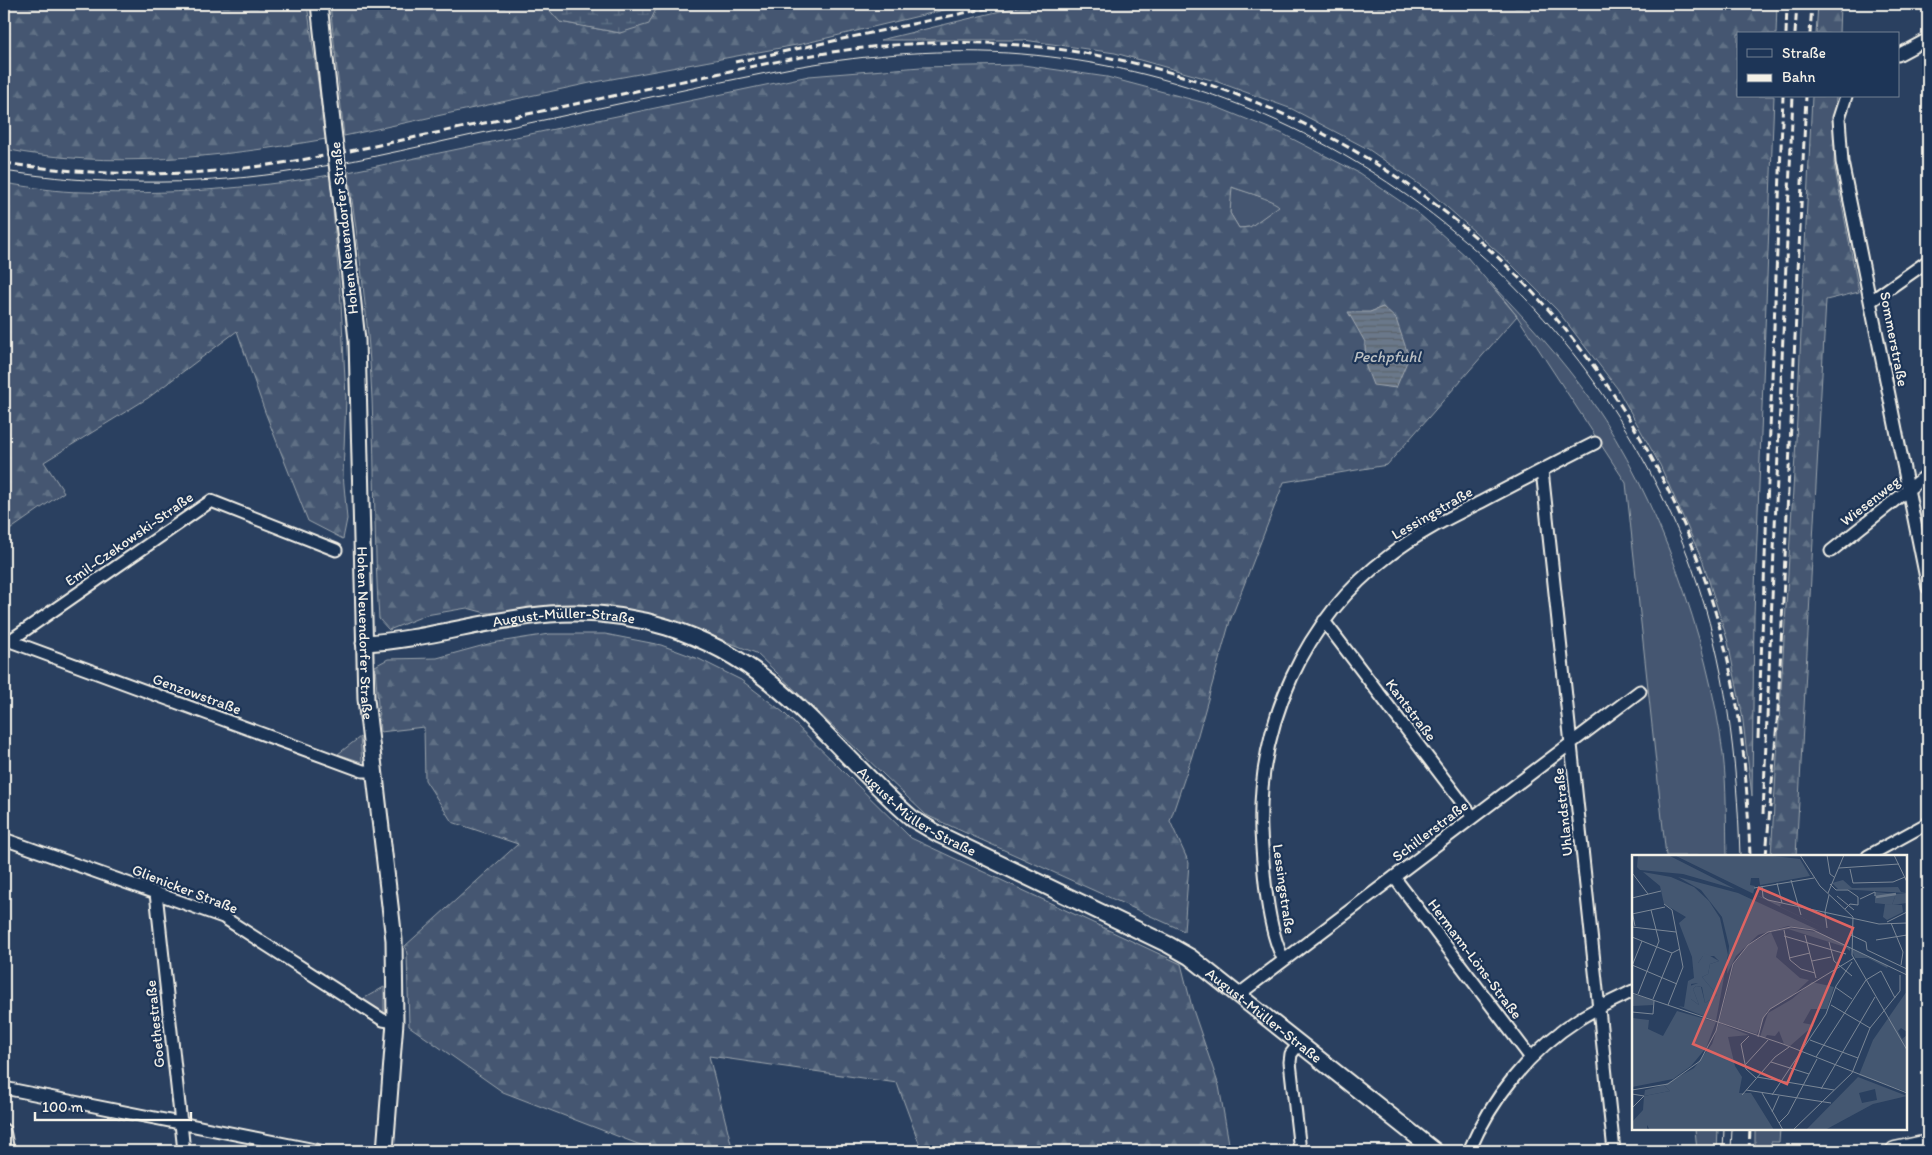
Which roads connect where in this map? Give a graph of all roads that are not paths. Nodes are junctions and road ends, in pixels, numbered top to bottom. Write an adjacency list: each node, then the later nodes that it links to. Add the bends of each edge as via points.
1 (319, 4): 16 (main road, Hohen Neuendorfer Straße, bridge, via 357,340)
2 (1928, 39): 3 (street)
3 (1900, 54)
4 (1845, 98): 6 (street, Sommerstraße, via 1839,118 1840,146)
5 (1928, 260): 6 (street)
6 (1871, 301): 10 (street, Sommerstraße)
7 (1595, 443): 8 (street, Lessingstraße)
8 (1542, 470): 14 (street, Lessingstraße, via 1409,540 1369,571); 18 (street, Uhlandstraße)
9 (1928, 474): 10 (street, Wiesenweg)
10 (1909, 489): 12 (street, Wiesenweg); 13 (street, Sommerstraße)
11 (336, 550): 15 (street, Emil-Czekowski-Straße, via 211,501)
12 (1831, 551)
13 (1928, 588)
14 (1324, 621): 20 (street, Kantstraße); 26 (street, Lessingstraße, via 1286,689 1271,733 1263,774 1264,862 1274,937)
15 (7, 643): 19 (street, Genzowstraße, via 363,771)
16 (364, 643): 19 (main road, Hohen Neuendorfer Straße); 28 (main road, August-Müller-Straße, via 510,619 580,612 640,619 694,636 772,684 900,808 926,828 1169,945 1190,957)
17 (1640, 691): 18 (street, Schillerstraße)
18 (1571, 743): 20 (street, Schillerstraße); 29 (street, Uhlandstraße)
19 (374, 771): 30 (main road, Hohen Neuendorfer Straße, via 394,940)
20 (1473, 817): 24 (street, Schillerstraße)
21 (1928, 823): 23 (street)
22 (4, 839): 25 (street, Glienicker Straße)
23 (1870, 855)
24 (1394, 877): 26 (street, Schillerstraße); 32 (street, Hermann-Löns-Straße)
25 (156, 893): 30 (street, Glienicker Straße, via 230,921 383,1020); 34 (street, Goethestraße)
26 (1284, 960): 28 (street, Schillerstraße)
27 (1632, 992): 29 (street)
28 (1238, 995): 31 (main road, August-Müller-Straße)
29 (1598, 1009): 32 (street, via 1567,1028); 44 (street, Uhlandstraße)
30 (395, 1022): 40 (main road, Hohen Neuendorfer Straße)
31 (1299, 1044): 41 (street, via 1291,1054 1290,1062); 42 (main road, August-Müller-Straße)
32 (1531, 1058): 43 (street, via 1495,1102)
33 (4, 1088): 34 (street)
34 (181, 1124): 38 (street, Goethestraße); 39 (street)
35 (4, 1130): 37 (street)
36 (1928, 1144): 45 (main road)
37 (8, 1151)
38 (184, 1151)
39 (320, 1151)
40 (386, 1151)
41 (1300, 1151)
42 (1434, 1151)
43 (1469, 1151)
44 (1614, 1151)
45 (1895, 1151)

